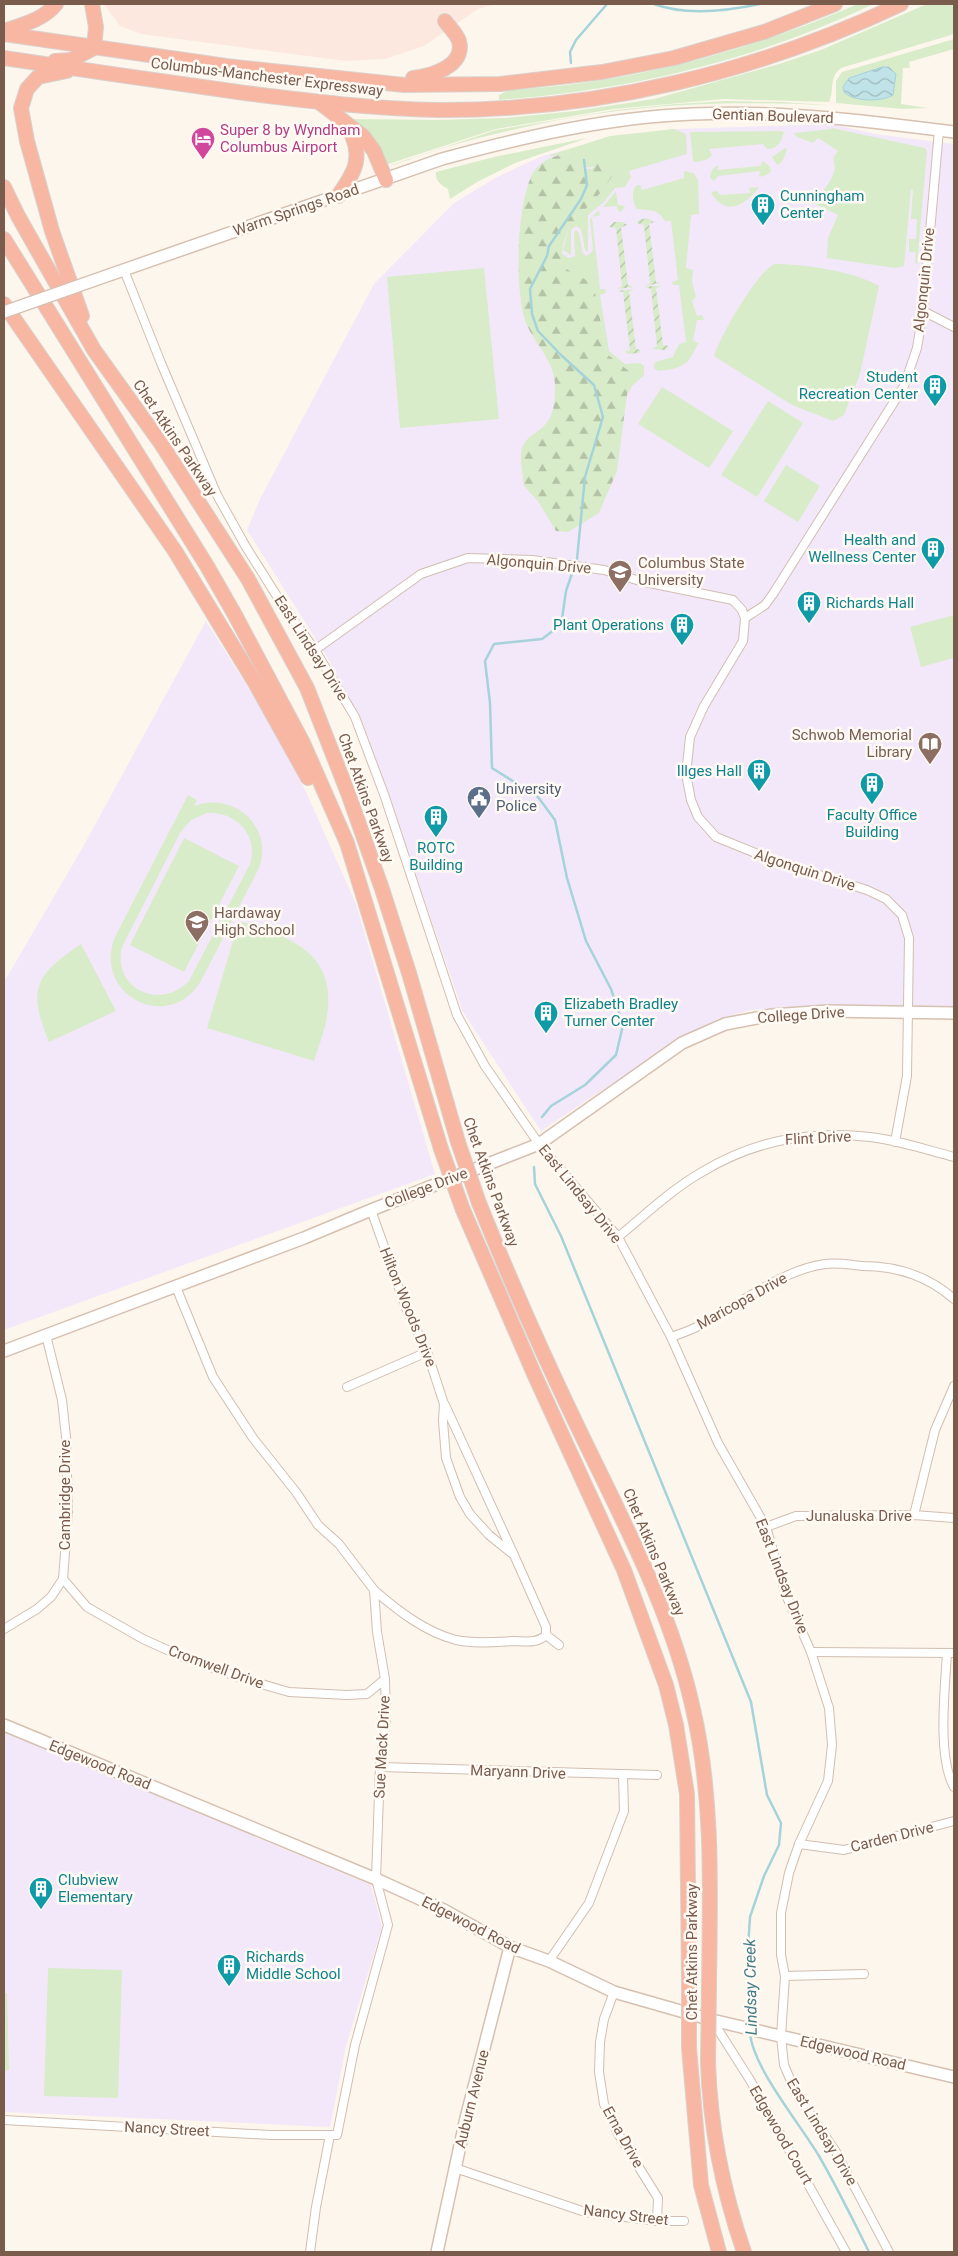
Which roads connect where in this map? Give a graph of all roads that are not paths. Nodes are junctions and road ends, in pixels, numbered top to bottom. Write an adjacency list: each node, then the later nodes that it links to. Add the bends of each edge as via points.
1 (56, 4): 6 (highway, via 48,14)
2 (92, 4): 7 (highway, via 96,27)
3 (835, 4): 11 (highway, Columbus-Manchester Expressway, via 764,32 674,58 602,72 507,84 404,85)
4 (902, 4): 12 (highway, Columbus-Manchester Expressway, via 860,24 774,55 683,81 616,95 518,106 439,110)
5 (445, 22): 11 (highway, via 458,38 460,49 455,59 436,74)
6 (4, 32): 7 (highway, Columbus-Manchester Expressway)
7 (94, 48): 9 (highway, via 71,60); 11 (highway, Columbus-Manchester Expressway)
8 (4, 58): 9 (highway, Columbus-Manchester Expressway)
9 (32, 62): 10 (highway, Columbus-Manchester Expressway)
10 (82, 69): 12 (highway, Columbus-Manchester Expressway); 26 (highway, via 38,77 26,89 21,108 52,231)
11 (382, 82)
12 (320, 102): 13 (highway)
13 (345, 122): 17 (highway, via 374,150); 19 (highway, via 356,141 357,160 353,175)
14 (592, 126): 15 (street, Gentian Boulevard, via 693,114 831,117); 17 (street, Warm Springs Road, via 486,147)
15 (939, 130): 16 (street, Gentian Boulevard); 23 (street, Algonquin Drive)
16 (954, 132)
17 (386, 180): 19 (street, Warm Springs Road)
18 (4, 187): 26 (highway, Chet Atkins Parkway)
19 (338, 196): 21 (street, Warm Springs Road)
20 (4, 239): 29 (highway, Chet Atkins Parkway, via 235,615 303,743 347,843)
21 (124, 270): 24 (street, Warm Springs Road, bridge); 28 (street, East Lindsay Drive, via 217,495 280,601)
22 (4, 304): 29 (highway, via 175,550 254,681 302,764)
23 (923, 311): 25 (street); 27 (street, Algonquin Drive, via 917,348 904,386 773,594 765,605)
24 (4, 312)
25 (954, 327)
26 (94, 350): 82 (highway, Chet Atkins Parkway, bridge, via 225,541 307,688 382,889 479,1203 572,1415 656,1591 682,1666 702,1754 708,1827 709,2098 719,2163)
27 (745, 618): 28 (street, Algonquin Drive, via 733,600 640,581 604,570 468,558 421,574); 30 (street, Algonquin Drive, via 744,641 704,706 690,737 686,774 698,817 716,837 730,844 868,890 898,910 909,938)
28 (315, 650): 33 (street, East Lindsay Drive, via 355,717 457,1016 485,1066)
29 (368, 910): 81 (highway, Chet Atkins Parkway, bridge, via 440,1150 463,1210 624,1570 666,1685 687,1794 689,2048 701,2186)
30 (908, 1012): 31 (street, College Drive); 32 (street, Algonquin Drive, via 907,1076); 33 (street, College Drive, via 772,1014 726,1024 682,1043)
31 (954, 1013)
32 (895, 1142): 34 (street, Flint Drive); 36 (street, Flint Drive, via 870,1136 815,1136 773,1141 734,1154 701,1172)
33 (539, 1144): 35 (street, College Drive); 36 (street, East Lindsay Drive)
34 (954, 1157)
35 (371, 1210): 37 (street, College Drive); 42 (street, Hilton Woods Drive, via 406,1308)
36 (618, 1237): 40 (street, East Lindsay Drive)
37 (176, 1287): 39 (street, College Drive); 51 (street, via 213,1377 253,1438 318,1525 338,1544)
38 (954, 1298): 40 (street, Maricopa Drive, via 923,1278 881,1266 826,1264 794,1273 704,1324)
39 (46, 1335): 41 (street, College Drive); 50 (street, Cambridge Drive, via 62,1400 66,1437 68,1513)
40 (671, 1338): 48 (street, East Lindsay Drive, via 718,1443)
41 (4, 1351)
42 (427, 1352): 44 (street); 45 (street, Hilton Woods Drive)
43 (954, 1386): 46 (street, via 935,1430)
44 (347, 1387)
45 (444, 1404): 49 (street, Hilton Woods Drive); 49 (street, Hilton Woods Drive, via 446,1458 460,1498 489,1536)
46 (914, 1515): 47 (street, Junaluska Drive); 48 (street, Junaluska Drive, via 796,1516)
47 (954, 1518)
48 (766, 1527): 55 (street, East Lindsay Drive, via 786,1595)
49 (514, 1555): 53 (street, Hilton Woods Drive, via 546,1627)
50 (63, 1578): 52 (street, Cambridge Drive, via 51,1597); 57 (street, Cromwell Drive, via 88,1607 143,1639 241,1678 289,1692 347,1695 367,1694)
51 (374, 1590): 53 (street, via 409,1617 456,1640 533,1642); 57 (street, Sue Mack Drive)
52 (4, 1629)
53 (546, 1635): 54 (street)
54 (559, 1645)
55 (811, 1652): 56 (street); 64 (street, East Lindsay Drive, via 829,1708 832,1744 828,1781)
56 (951, 1653): 62 (street, via 944,1729 948,1777)
57 (385, 1679): 59 (street, Sue Mack Drive, via 386,1719)
58 (4, 1725): 65 (street, Edgewood Road)
59 (380, 1767): 60 (street, Maryann Drive); 65 (street, Sue Mack Drive)
60 (623, 1775): 61 (street, Maryann Drive); 67 (street, via 624,1811 589,1903)
61 (657, 1775)
62 (954, 1787)
63 (954, 1821): 64 (street, Carden Drive, via 844,1850)
64 (799, 1844): 69 (street, East Lindsay Drive, via 781,1913 781,1955)
65 (376, 1879): 66 (street, Edgewood Road, via 444,1910); 75 (street, Sue Mack Drive, via 388,1925 355,2045 337,2135)
66 (510, 1947): 67 (street, Edgewood Road); 76 (street, Auburn Avenue)
67 (549, 1961): 70 (street, Edgewood Road)
68 (864, 1974): 69 (street)
69 (785, 1976): 72 (street, East Lindsay Drive)
70 (614, 1992): 71 (street, Edgewood Road); 77 (street, Erna Drive, via 600,2042 599,2072 604,2104 617,2132 658,2198)
71 (712, 2020): 72 (street, Edgewood Road); 83 (street, Edgewood Court, via 750,2080)
72 (780, 2036): 73 (street, Edgewood Road); 84 (street, East Lindsay Drive, via 784,2065 796,2093 836,2152)
73 (954, 2077)
74 (4, 2120): 75 (street, Nancy Street, via 270,2136)
75 (330, 2135): 79 (street, Sue Mack Drive)
76 (455, 2168): 77 (street, Nancy Street, via 585,2212); 80 (street, Auburn Avenue)
77 (657, 2221): 78 (street, Nancy Street)
78 (684, 2221)
79 (310, 2252)
80 (437, 2252)
81 (719, 2252)
82 (744, 2252)
83 (846, 2252)
84 (889, 2252)

